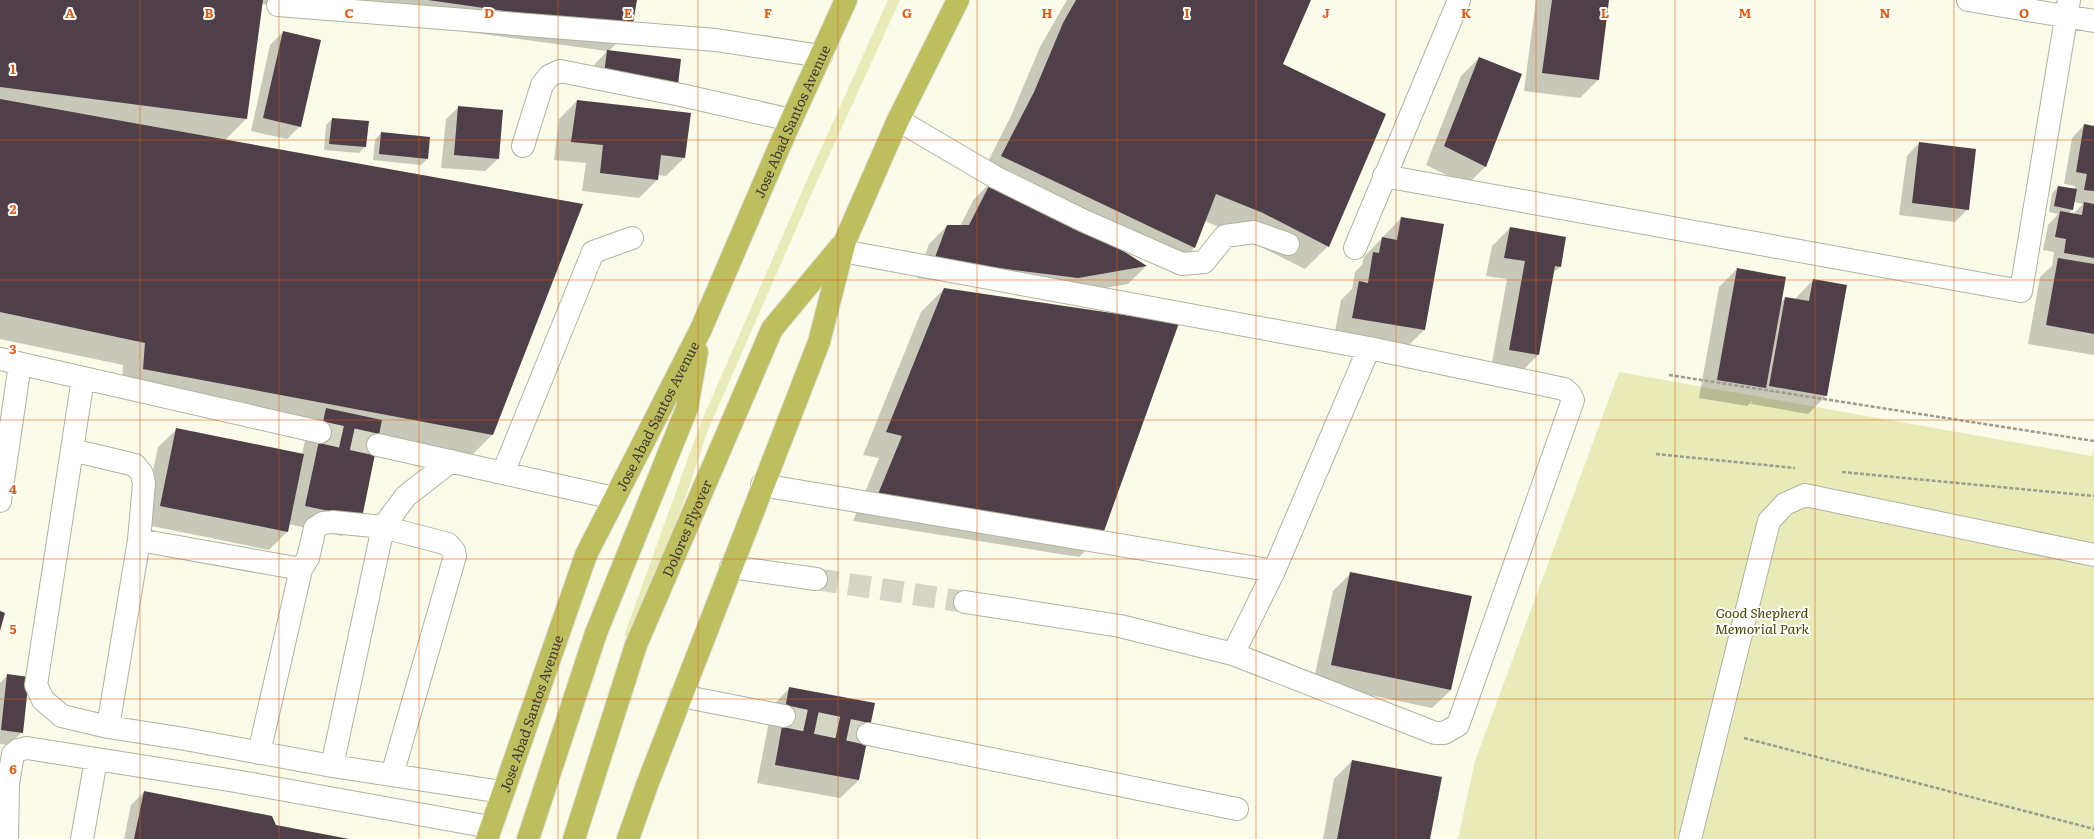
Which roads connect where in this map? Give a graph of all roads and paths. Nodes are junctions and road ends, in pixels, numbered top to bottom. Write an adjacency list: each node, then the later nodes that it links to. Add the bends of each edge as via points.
1 (846, 0): 8 (highway, Jose Abad Santos Avenue)
2 (958, 0): 10 (highway)
3 (1460, 0): 12 (street)
4 (1968, 0): 6 (street)
5 (278, 5): 8 (street, via 716,40)
6 (2068, 8): 7 (street); 12 (street, via 2021,291)
7 (2094, 21)
8 (821, 56): 9 (highway, Jose Abad Santos Avenue)
9 (791, 120): 11 (street, via 560,71 549,76 542,85); 17 (highway, Jose Abad Santos Avenue)
10 (898, 120): 14 (street, via 996,177 1082,220 1182,264 1204,262 1225,236 1254,232); 15 (highway)
11 (523, 146)
12 (1384, 176): 16 (street)
13 (632, 238): 30 (street, via 593,252)
14 (1288, 244)
15 (844, 246): 18 (street); 31 (highway, via 819,342); 60 (highway, Dolores Flyover, via 772,329 636,645)
16 (1355, 248)
17 (702, 329): 33 (highway, Jose Abad Santos Avenue); 59 (highway, via 687,408 596,633)
18 (1368, 348): 40 (street); 43 (street, via 1564,389 1573,400 1458,725 1444,733 1436,733)
19 (10, 362): 21 (street); 34 (street)
20 (1669, 375): 23 (path)
21 (83, 378): 22 (street); 25 (street)
22 (320, 432)
23 (2094, 441)
24 (378, 445): 27 (street)
25 (72, 450): 36 (street, via 136,466 142,474 144,483); 46 (street, via 36,685 43,700 62,716)
26 (1656, 454): 28 (path)
27 (451, 462): 30 (street); 35 (street, via 406,496)
28 (1797, 468)
29 (1836, 472): 32 (path)
30 (503, 473): 33 (street)
31 (762, 485): 38 (highway); 40 (street)
32 (2094, 496)
33 (614, 498): 53 (highway, Jose Abad Santos Avenue, via 586,555)
34 (0, 501)
35 (383, 527): 39 (street, via 323,522 315,528 308,558); 51 (street); 52 (street, via 448,544 455,556)
36 (139, 540): 39 (street); 46 (street)
37 (2094, 555): 47 (street, via 1805,495 1785,504 1769,521)
38 (730, 567): 41 (street); 44 (highway)
39 (301, 569): 49 (street)
40 (1274, 571): 43 (street)
41 (816, 579)
42 (965, 602): 43 (street, via 1120,626)
43 (1233, 654)
44 (681, 696): 45 (street); 61 (highway)
45 (784, 716)
46 (108, 727): 49 (street)
47 (1717, 731): 55 (path); 62 (street)
48 (868, 734): 54 (street)
49 (258, 753): 51 (street)
50 (96, 760): 56 (street, via 235,781); 57 (street, via 27,748 13,754 8,784); 58 (street)
51 (332, 766): 52 (street)
52 (392, 775): 53 (street)
53 (502, 792): 56 (highway, Jose Abad Santos Avenue)
54 (1237, 810)
55 (2094, 829)
56 (488, 833)
57 (7, 839)
58 (82, 839)
59 (528, 839)
60 (574, 839)
61 (628, 839)
62 (1690, 839)

